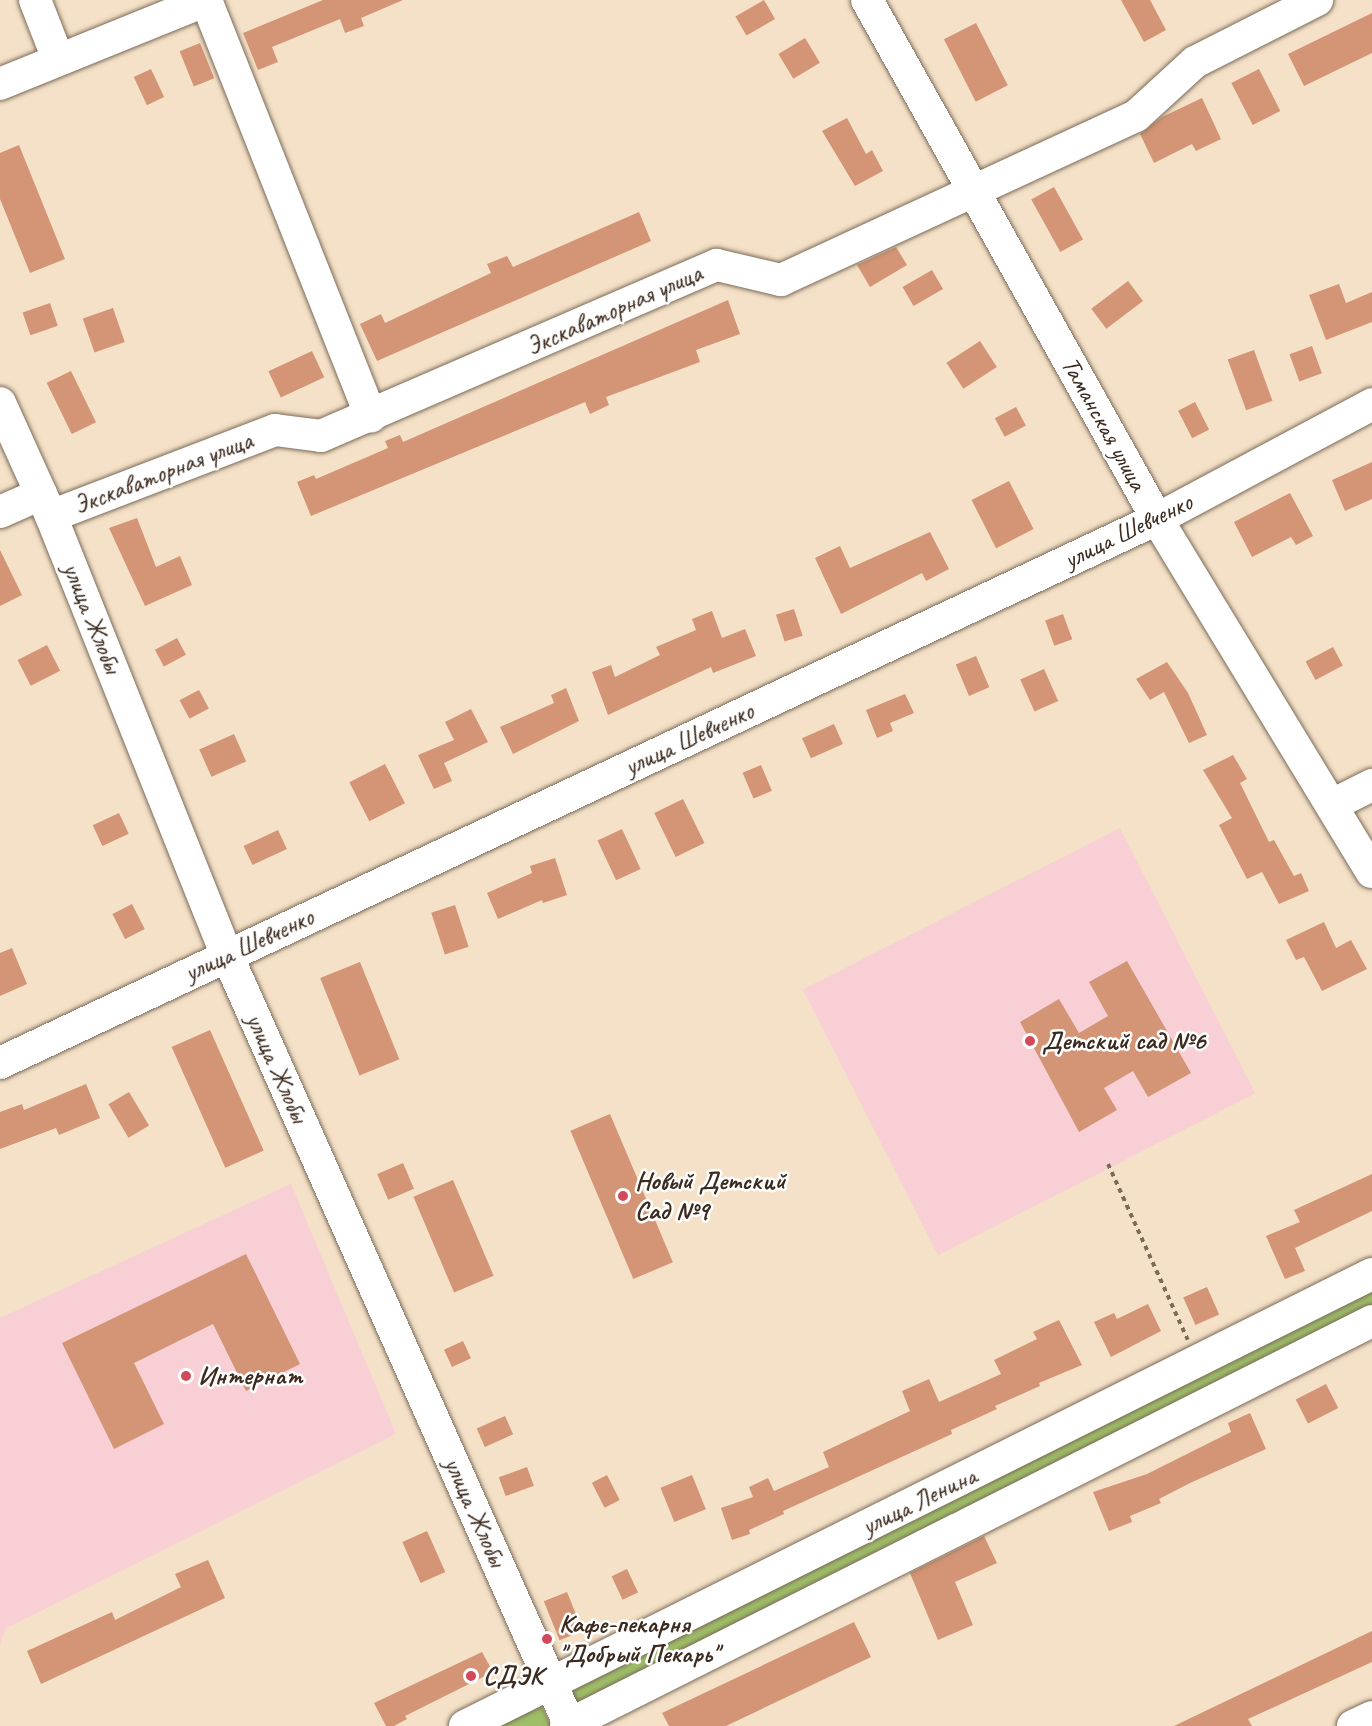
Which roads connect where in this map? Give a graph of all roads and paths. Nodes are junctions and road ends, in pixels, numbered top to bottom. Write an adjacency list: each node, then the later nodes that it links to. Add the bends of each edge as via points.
1 (35, 0): 5 (street)
2 (206, 0): 5 (street); 10 (street)
3 (867, 0): 7 (street, Таманская улица)
4 (1317, 0): 7 (street, Экскаваторная улица, via 1195,62 1136,116)
5 (58, 59): 6 (street)
6 (0, 84)
7 (972, 190): 10 (street, Экскаваторная улица, via 780,280 717,265); 13 (street, Таманская улица)
8 (0, 403): 11 (street, улица Жлобы)
9 (1372, 404): 13 (street, улица Шевченко)
10 (371, 416): 11 (street, Экскаваторная улица, via 321,436 274,430)
11 (46, 505): 12 (street, Экскаваторная улица); 17 (street, улица Жлобы)
12 (0, 512)
13 (1157, 519): 15 (street, Таманская улица); 17 (street, улица Шевченко)
14 (1372, 785): 15 (street)
15 (1332, 805): 16 (street, Таманская улица)
16 (1372, 872)
17 (227, 955): 18 (street, улица Шевченко); 23 (street, улица Жлобы)
18 (0, 1063)
19 (1108, 1164): 22 (path)
20 (1372, 1274): 22 (street, улица Ленина)
21 (1372, 1321): 26 (street, улица Ленина)
22 (1198, 1362): 23 (street, улица Ленина)
23 (552, 1684): 25 (street, улица Ленина); 26 (street, улица Жлобы)
24 (1372, 1717): 27 (street)
25 (465, 1726)
26 (568, 1726)
27 (1353, 1726)

